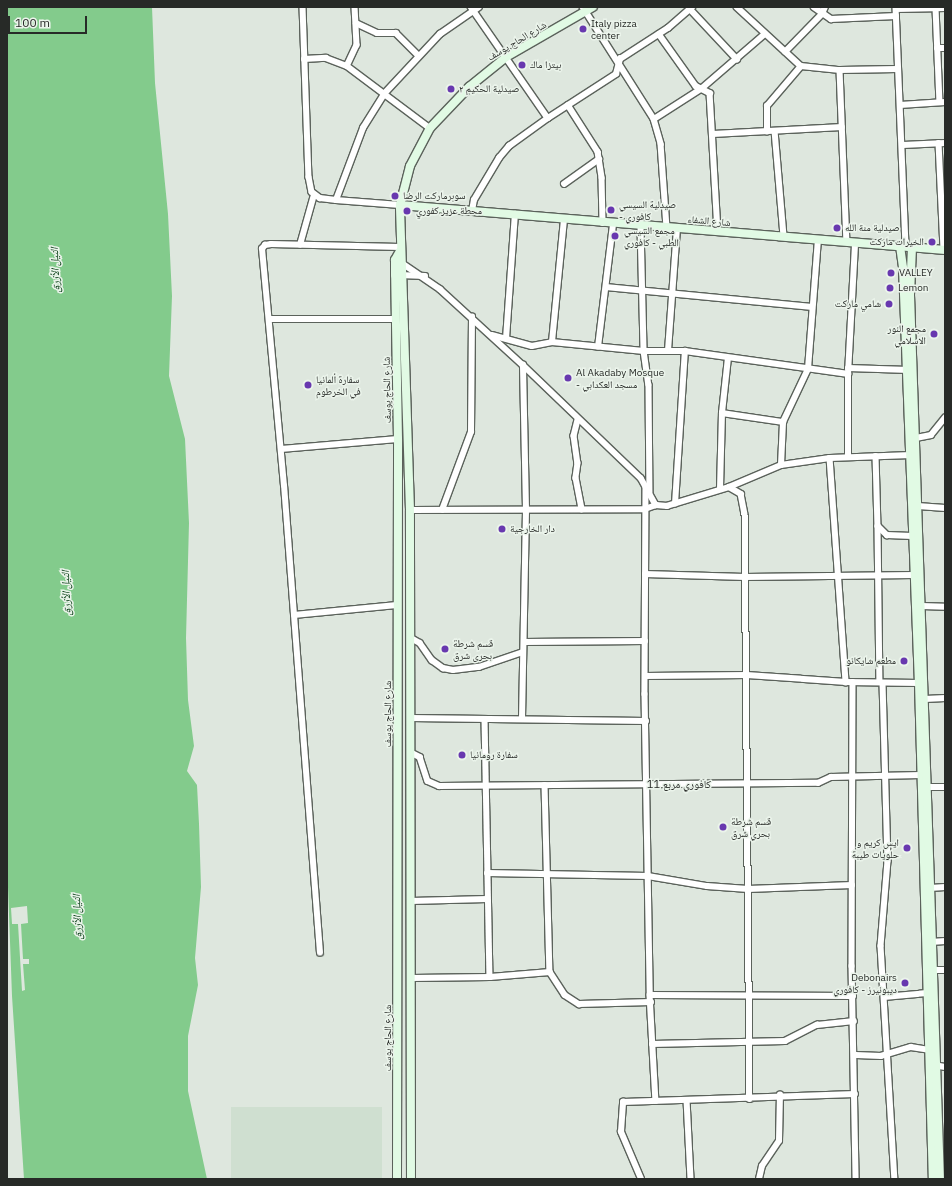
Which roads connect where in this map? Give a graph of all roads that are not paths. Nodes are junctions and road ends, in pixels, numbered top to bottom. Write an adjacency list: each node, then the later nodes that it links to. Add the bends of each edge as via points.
1 (303, 7): 24 (street)
2 (355, 7): 16 (street)
3 (479, 7): 12 (street)
4 (594, 7): 13 (street, شارع الحاج يوسف)
5 (737, 7): 18 (street)
6 (814, 7): 14 (street)
7 (825, 7): 14 (street)
8 (691, 8): 17 (street); 25 (street)
9 (896, 8): 10 (street); 15 (street)
10 (936, 8): 11 (street); 19 (street)
11 (945, 8)
12 (472, 9): 22 (street); 23 (street)
13 (584, 10): 23 (street, شارع الحاج يوسف); 26 (street)
14 (822, 14): 15 (street, via 831,19); 21 (street)
15 (896, 16): 29 (street)
16 (356, 23): 22 (street, via 377,33 396,33); 27 (street, via 357,45)
17 (659, 34): 26 (street, via 620,59); 31 (street, via 696,86)
18 (765, 34): 21 (street); 25 (street)
19 (937, 48): 20 (street); 33 (street)
20 (945, 48)
21 (785, 52): 28 (street)
22 (418, 55): 32 (street)
23 (506, 57): 36 (street); 39 (street, شارع الحاج يوسف, via 469,87)
24 (304, 58): 27 (street, via 326,58); 48 (street, via 309,177)
25 (737, 59): 31 (street)
26 (619, 65): 34 (street, via 616,74); 37 (street)
27 (347, 66): 32 (street)
28 (800, 66): 30 (street); 41 (street, via 767,106)
29 (897, 68): 30 (street); 35 (street)
30 (840, 70): 38 (street)
31 (701, 89): 37 (street); 42 (street, via 710,93)
32 (384, 94): 39 (street); 49 (street, via 363,128)
33 (943, 102): 35 (street)
34 (568, 105): 36 (street); 45 (street)
35 (900, 105): 44 (street)
36 (548, 118): 51 (street, via 510,146 499,158 474,200)
37 (654, 119): 57 (street, via 661,144)
38 (842, 127): 40 (street); 62 (street)
39 (430, 128): 50 (street, شارع الحاج يوسف, via 410,166)
40 (774, 131): 41 (street); 60 (street)
41 (766, 132): 42 (street)
42 (713, 134): 59 (street)
43 (942, 143): 44 (street); 46 (street)
44 (903, 145): 64 (street)
45 (599, 159): 47 (street); 54 (street)
46 (943, 182): 66 (street)
47 (564, 184)
48 (314, 195): 49 (street); 63 (street)
49 (336, 200): 50 (street)
50 (400, 205): 51 (street, شارع الشفاء); 65 (street, شارع الحاج يوسف)
51 (472, 211): 52 (street, شارع الشفاء)
52 (516, 214): 53 (street, شارع الشفاء); 79 (street)
53 (564, 219): 54 (street, شارع الشفاء); 80 (street)
54 (603, 223): 55 (street, شارع الشفاء)
55 (613, 224): 56 (street, شارع الشفاء); 71 (street)
56 (641, 226): 57 (street, شارع الشفاء); 72 (street)
57 (667, 228): 58 (street, شارع الشفاء)
58 (677, 229): 59 (street, شارع الشفاء); 73 (street)
59 (718, 232): 60 (street, شارع الشفاء)
60 (784, 237): 61 (street, شارع الشفاء)
61 (818, 240): 62 (street, شارع الشفاء); 74 (street)
62 (851, 242): 64 (street, شارع الشفاء); 89 (street)
63 (300, 245): 65 (street); 76 (street, via 265,245 262,249)
64 (906, 246): 66 (street, شارع الشفاء); 87 (street, via 910,272); 90 (street, via 903,268)
65 (400, 249): 67 (street, شارع الحاج يوسف)
66 (944, 250)
67 (399, 261): 68 (street, شارع الحاج يوسف); 69 (street, شارع الحاج يوسف); 70 (street)
68 (404, 274): 69 (street); 70 (street); 113 (street, شارع الحاج يوسف)
69 (395, 275): 77 (street, شارع الحاج يوسف)
70 (425, 276): 75 (street)
71 (606, 287): 72 (street); 81 (street)
72 (641, 291): 73 (street); 82 (street)
73 (672, 294): 74 (street); 83 (street)
74 (812, 307): 88 (street)
75 (472, 317): 78 (street); 114 (street, via 469,440)
76 (270, 319): 77 (street); 97 (street)
77 (396, 319): 96 (street, شارع الحاج يوسف)
78 (489, 334): 79 (street); 86 (street)
79 (506, 339): 80 (street, via 532,346)
80 (552, 342): 81 (street)
81 (598, 347): 82 (street)
82 (644, 351): 83 (street); 106 (street, via 649,385)
83 (668, 351): 84 (street)
84 (685, 351): 85 (street); 107 (street)
85 (728, 358): 88 (street); 91 (street)
86 (523, 365): 93 (street); 115 (street)
87 (914, 367): 90 (street); 95 (street)
88 (808, 369): 89 (street); 94 (street)
89 (848, 371): 90 (street); 100 (street)
90 (907, 372): 98 (street)
91 (722, 413): 94 (street); 105 (street)
92 (945, 418): 95 (street, via 931,435)
93 (578, 420): 103 (street); 111 (street, via 574,436 578,463 576,478)
94 (783, 422): 102 (street)
95 (916, 438): 109 (street)
96 (398, 439): 97 (street); 123 (street, شارع الحاج يوسف)
97 (281, 449): 126 (street)
98 (911, 455): 99 (street); 117 (street)
99 (876, 456): 100 (street); 116 (street)
100 (848, 457): 101 (street)
101 (830, 458): 102 (street); 119 (street)
102 (781, 465): 104 (street)
103 (646, 486): 106 (street); 112 (street)
104 (729, 487): 105 (street); 122 (street, via 737,490 744,503)
105 (720, 489): 107 (street)
106 (650, 497): 108 (street)
107 (675, 504): 108 (street)
108 (656, 505): 112 (street)
109 (918, 506): 110 (street); 124 (street)
110 (945, 508)
111 (582, 509): 112 (street); 115 (street)
112 (645, 509): 118 (street)
113 (410, 510): 114 (street); 127 (street, شارع الحاج يوسف)
114 (442, 510): 115 (street)
115 (526, 510): 130 (street)
116 (878, 526): 117 (street, via 887,535); 121 (street)
117 (912, 536): 120 (street)
118 (645, 574): 122 (street); 129 (street)
119 (839, 575): 121 (street); 122 (street); 134 (street)
120 (914, 575): 121 (street); 137 (street)
121 (878, 576): 136 (street)
122 (745, 578): 132 (street)
123 (397, 604): 126 (street); 128 (street, شارع الحاج يوسف)
124 (922, 606): 125 (street); 139 (street)
125 (945, 607)
126 (294, 615): 165 (street)
127 (410, 638): 128 (street); 131 (street, via 420,642 432,660 443,668 453,670 479,667); 140 (street, شارع الحاج يوسف)
128 (397, 639): 191 (street, شارع الحاج يوسف)
129 (645, 641): 130 (street); 133 (street)
130 (524, 642): 131 (street)
131 (523, 652): 142 (street)
132 (747, 675): 133 (street); 134 (street); 148 (street)
133 (645, 676): 143 (street)
134 (846, 682): 135 (street)
135 (853, 682): 136 (street); 146 (street)
136 (882, 682): 137 (street); 147 (street)
137 (919, 683): 145 (street)
138 (945, 698): 139 (street)
139 (925, 699): 152 (street)
140 (412, 718): 141 (street); 144 (street, شارع الحاج يوسف)
141 (485, 719): 142 (street); 151 (street)
142 (522, 719): 143 (street)
143 (646, 721): 150 (street)
144 (412, 753): 151 (street, via 420,757 428,781 432,785); 162 (street, شارع الحاج يوسف)
145 (921, 775): 147 (street); 152 (street)
146 (852, 776): 147 (street); 148 (street, via 831,777 818,783); 157 (street)
147 (886, 776): 176 (street, via 888,861 881,946)
148 (747, 783): 150 (street); 160 (street)
149 (545, 785): 150 (street); 151 (street); 155 (street)
150 (646, 786): 156 (street)
151 (486, 787): 154 (street)
152 (925, 787): 153 (street); 159 (street); 166 (street)
153 (945, 787)
154 (487, 873): 155 (street); 161 (street)
155 (547, 874): 156 (street); 169 (street)
156 (648, 876): 160 (street, via 707,886); 174 (street)
157 (852, 886): 160 (street); 175 (street)
158 (945, 887): 159 (street)
159 (930, 888): 164 (street)
160 (748, 889): 173 (street)
161 (487, 899): 162 (street); 170 (street)
162 (412, 901): 171 (street, شارع الحاج يوسف)
163 (945, 941): 164 (street)
164 (931, 942): 167 (street)
165 (320, 954)
166 (926, 963): 167 (street); 172 (street)
167 (933, 970): 168 (street); 185 (street)
168 (945, 970)
169 (550, 972): 170 (street); 177 (street, via 565,995 579,1004)
170 (490, 977): 171 (street)
171 (412, 978): 192 (street, شارع الحاج يوسف)
172 (927, 993): 176 (street); 181 (street)
173 (750, 994): 174 (street); 175 (street); 179 (street)
174 (650, 995): 177 (street)
175 (852, 996): 178 (street)
176 (884, 997): 183 (street)
177 (651, 1002): 180 (street)
178 (854, 1021): 179 (street, via 817,1025 785,1041); 182 (street)
179 (750, 1042): 180 (street); 188 (street)
180 (652, 1044): 190 (street)
181 (929, 1050): 183 (street, via 911,1047); 184 (street)
182 (856, 1055): 183 (street); 186 (street)
183 (886, 1055): 200 (street, via 893,1110)
184 (930, 1061): 185 (street); 201 (street)
185 (941, 1067): 193 (street)
186 (854, 1094): 187 (street); 199 (street)
187 (780, 1095): 188 (street); 198 (street, via 779,1141 762,1166)
188 (750, 1099): 189 (street)
189 (687, 1100): 190 (street); 197 (street)
190 (656, 1101): 196 (street, via 623,1102 621,1132)
191 (397, 1112): 192 (street); 194 (street, شارع الحاج يوسف)
192 (411, 1112): 195 (street, شارع الحاج يوسف)
193 (942, 1161): 202 (street)
194 (397, 1179)
195 (411, 1179)
196 (641, 1179)
197 (690, 1179)
198 (759, 1179)
199 (856, 1179)
200 (895, 1179)
201 (933, 1179)
202 (940, 1179)

